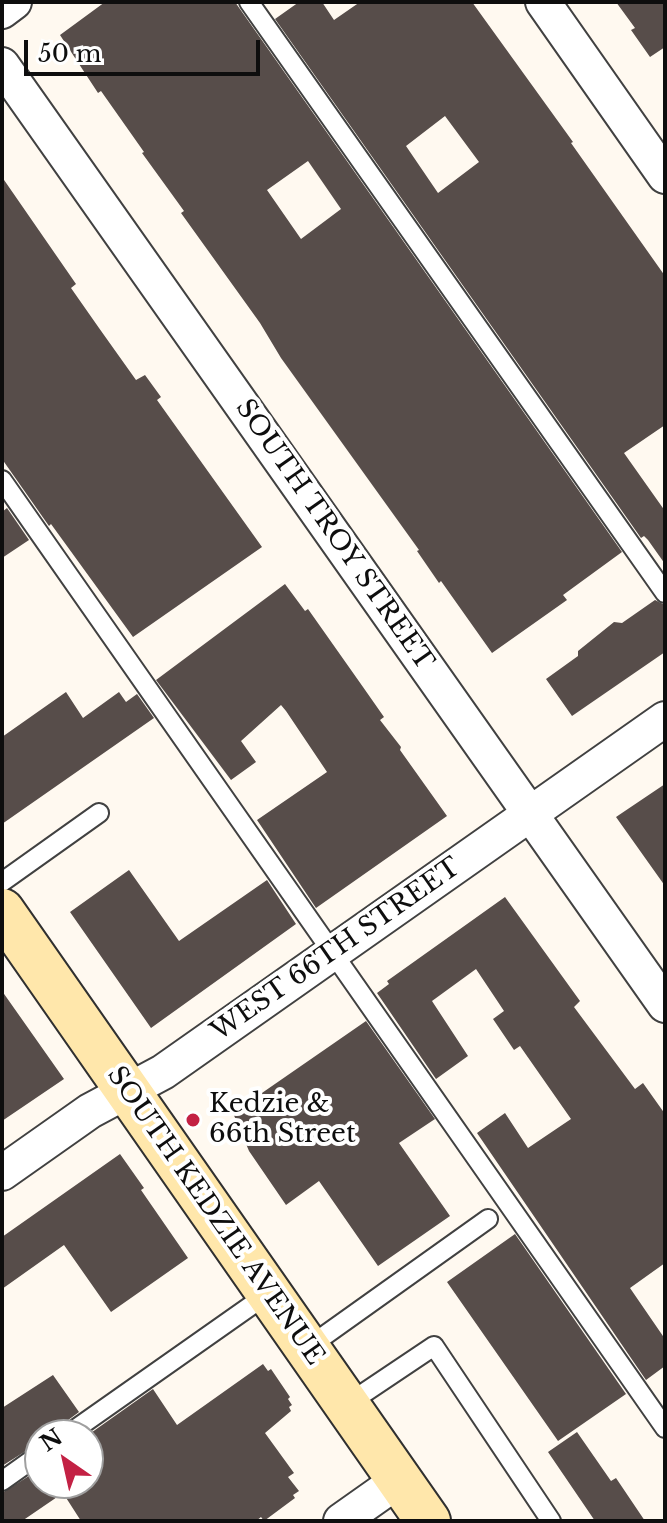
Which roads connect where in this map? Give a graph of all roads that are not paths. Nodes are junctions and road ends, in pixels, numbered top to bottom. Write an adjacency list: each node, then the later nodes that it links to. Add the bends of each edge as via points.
1 (14, 2): 4 (street)
2 (249, 2): 8 (lane)
3 (543, 2): 6 (street)
4 (2, 11)
5 (2, 65): 11 (street, SOUTH TROY STREET)
6 (665, 176)
7 (2, 480): 14 (lane)
8 (665, 593)
9 (665, 719): 11 (street, WEST 66TH STREET)
10 (99, 813): 12 (lane)
11 (530, 814): 14 (street, WEST 66TH STREET); 15 (street, SOUTH TROY STREET)
12 (2, 882)
13 (2, 911): 16 (main road, SOUTH KEDZIE AVENUE)
14 (333, 953): 16 (street, WEST 66TH STREET, via 163,1072); 23 (lane)
15 (665, 1005)
16 (127, 1091): 17 (street, WEST 66TH STREET); 19 (main road, SOUTH KEDZIE AVENUE)
17 (2, 1173)
18 (488, 1219): 20 (lane)
19 (269, 1293): 20 (main road, SOUTH KEDZIE AVENUE); 22 (lane)
20 (307, 1348): 21 (main road, SOUTH KEDZIE AVENUE)
21 (346, 1405): 25 (main road, SOUTH KEDZIE AVENUE); 29 (lane, via 434,1346)
22 (90, 1419)
23 (665, 1428)
24 (24, 1465): 26 (lane)
25 (399, 1480): 27 (street); 28 (main road, SOUTH KEDZIE AVENUE)
26 (2, 1481)
27 (341, 1521)
28 (428, 1521)
29 (551, 1521)

